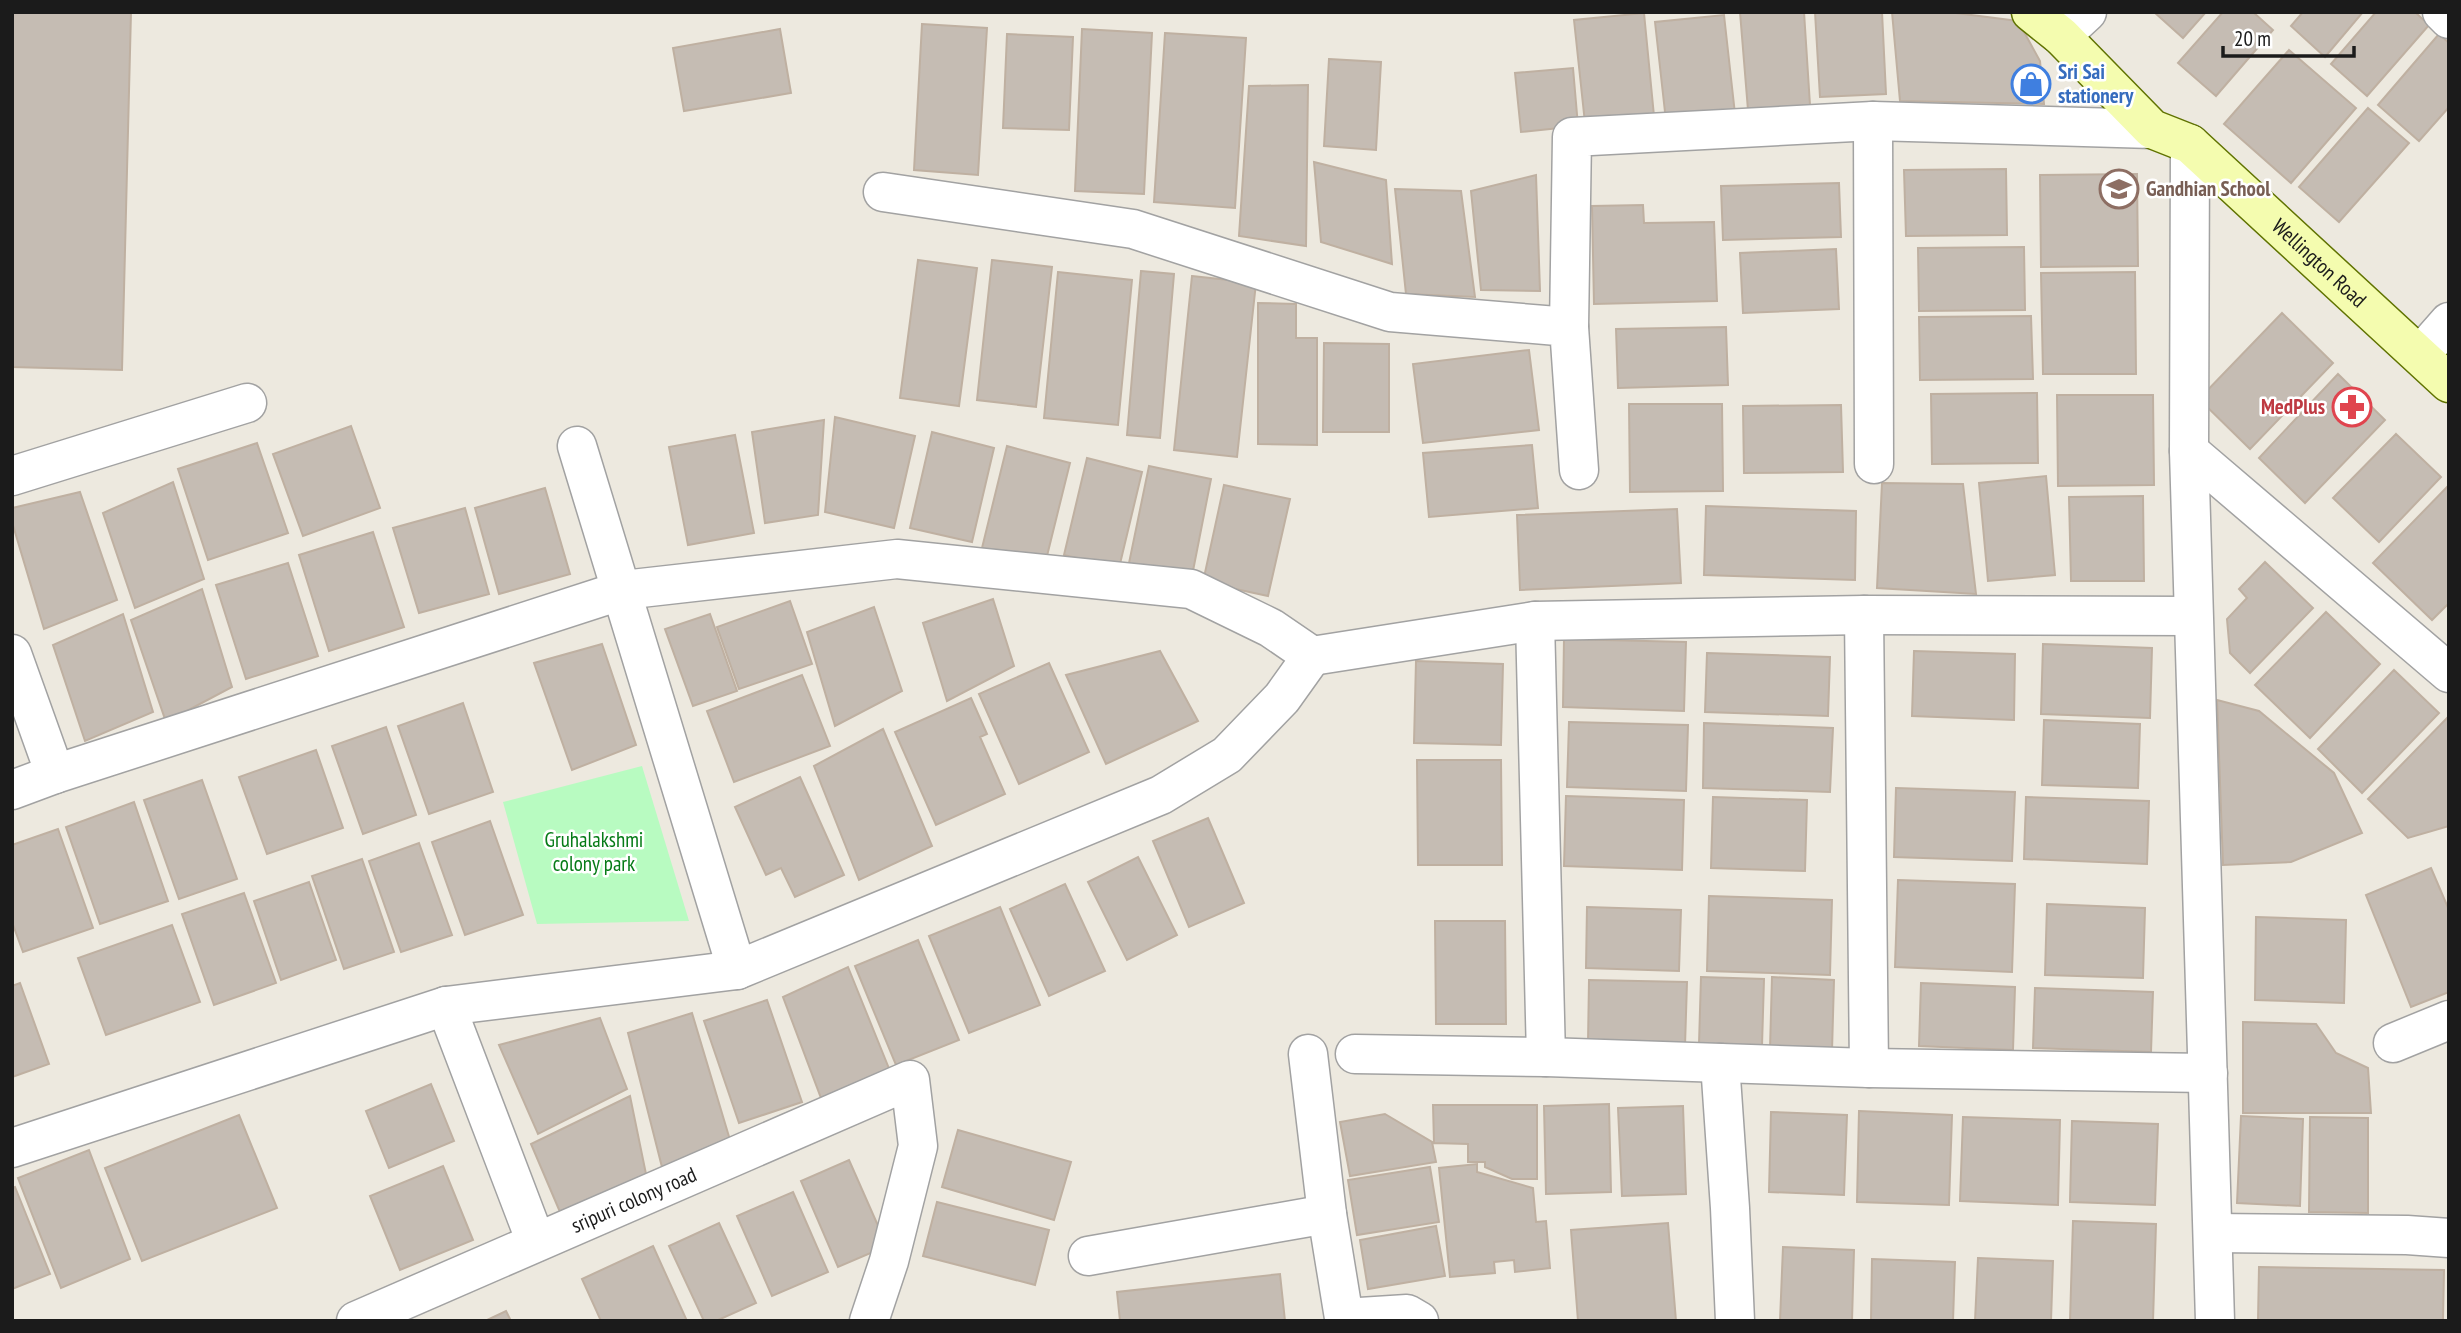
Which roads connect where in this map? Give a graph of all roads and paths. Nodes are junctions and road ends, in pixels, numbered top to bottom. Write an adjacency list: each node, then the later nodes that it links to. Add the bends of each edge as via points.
1 (2031, 12): 4 (main road, Wellington Road)
2 (2442, 12): 3 (street)
3 (2449, 19)
4 (2074, 24): 6 (main road, Wellington Road)
5 (1873, 121): 6 (street); 10 (street, via 1572,137); 16 (street)
6 (2152, 129): 7 (main road, Wellington Road)
7 (2190, 144): 11 (main road, Wellington Road); 15 (street)
8 (883, 192): 10 (street, via 1133,229 1390,312)
9 (2449, 322): 11 (street)
10 (1569, 327): 17 (street)
11 (2420, 355): 12 (main road, Wellington Road)
12 (2449, 383)
13 (247, 403): 18 (street)
14 (577, 446): 19 (street)
15 (2189, 451): 21 (street); 25 (street)
16 (1874, 464)
17 (1579, 470)
18 (12, 476)
19 (623, 590): 24 (street, via 897,559 1191,589 1271,628); 26 (street); 28 (street)
20 (1864, 615): 21 (street); 22 (street); 36 (street)
21 (2193, 616): 37 (street)
22 (1535, 621): 24 (street); 34 (street)
23 (12, 654): 26 (street)
24 (1312, 656): 28 (street, via 1282,698 1227,755 1161,795)
25 (2449, 673)
26 (55, 774): 27 (street)
27 (12, 790)
28 (737, 970): 29 (street)
29 (446, 1006): 38 (street); 42 (street)
30 (2449, 1020): 31 (street)
31 (2393, 1043)
32 (1308, 1054): 39 (street)
33 (1355, 1054): 34 (street)
34 (1546, 1057): 35 (street)
35 (1720, 1063): 36 (street); 47 (street)
36 (1869, 1068): 37 (street)
37 (2208, 1073): 40 (street)
38 (12, 1147)
39 (1327, 1214): 43 (street); 46 (street, via 1344,1318 1408,1314)
40 (2214, 1234): 41 (street); 48 (street)
41 (2449, 1238)
42 (536, 1242): 44 (street, sripuri colony road); 45 (street, sripuri colony road, via 910,1080 918,1146)
43 (1088, 1256)
44 (356, 1321)
45 (869, 1321)
46 (1419, 1321)
47 (1735, 1321)
48 (2215, 1321)

